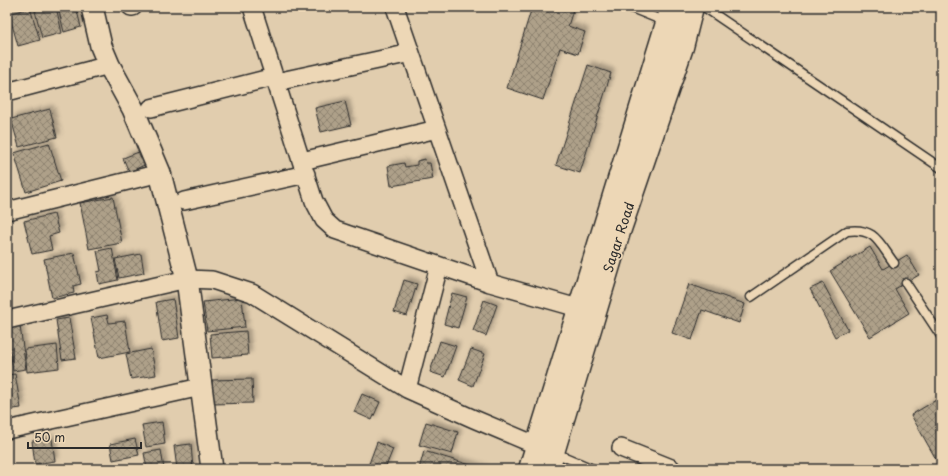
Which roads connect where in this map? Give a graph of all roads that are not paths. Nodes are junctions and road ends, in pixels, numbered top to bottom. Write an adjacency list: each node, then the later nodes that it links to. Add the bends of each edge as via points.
1 (92, 7): 9 (street, via 101,46)
2 (252, 7): 10 (street)
3 (395, 7): 8 (street)
4 (629, 7): 7 (lane)
5 (692, 7): 32 (highway, Sagar Road, via 682,47)
6 (704, 7): 15 (lane)
7 (670, 15): 25 (highway, Sagar Road)
8 (411, 53): 10 (street); 13 (street)
9 (109, 65): 11 (street); 16 (street, via 133,109)
10 (275, 79): 12 (street); 14 (street)
11 (7, 92)
12 (151, 108)
13 (437, 129): 14 (street); 22 (street)
14 (304, 168): 17 (street); 20 (street, via 314,200 324,220 335,230)
15 (941, 168)
16 (160, 173): 18 (street); 21 (street)
17 (184, 201)
18 (7, 210)
19 (894, 263): 24 (lane, via 872,233 858,230 847,232)
20 (439, 266): 22 (street); 29 (street)
21 (187, 279): 26 (street); 28 (street); 29 (street, via 212,280 252,293)
22 (490, 283): 25 (street)
23 (906, 283): 27 (lane)
24 (751, 297)
25 (578, 308): 32 (highway, Sagar Road)
26 (7, 320)
27 (941, 336)
28 (201, 387): 30 (street); 34 (street)
29 (408, 389): 32 (street)
30 (7, 430)
31 (621, 448): 33 (street)
32 (546, 455): 35 (highway, Sagar Road); 36 (lane)
33 (673, 468)
34 (212, 469)
35 (530, 469)
36 (593, 469)

